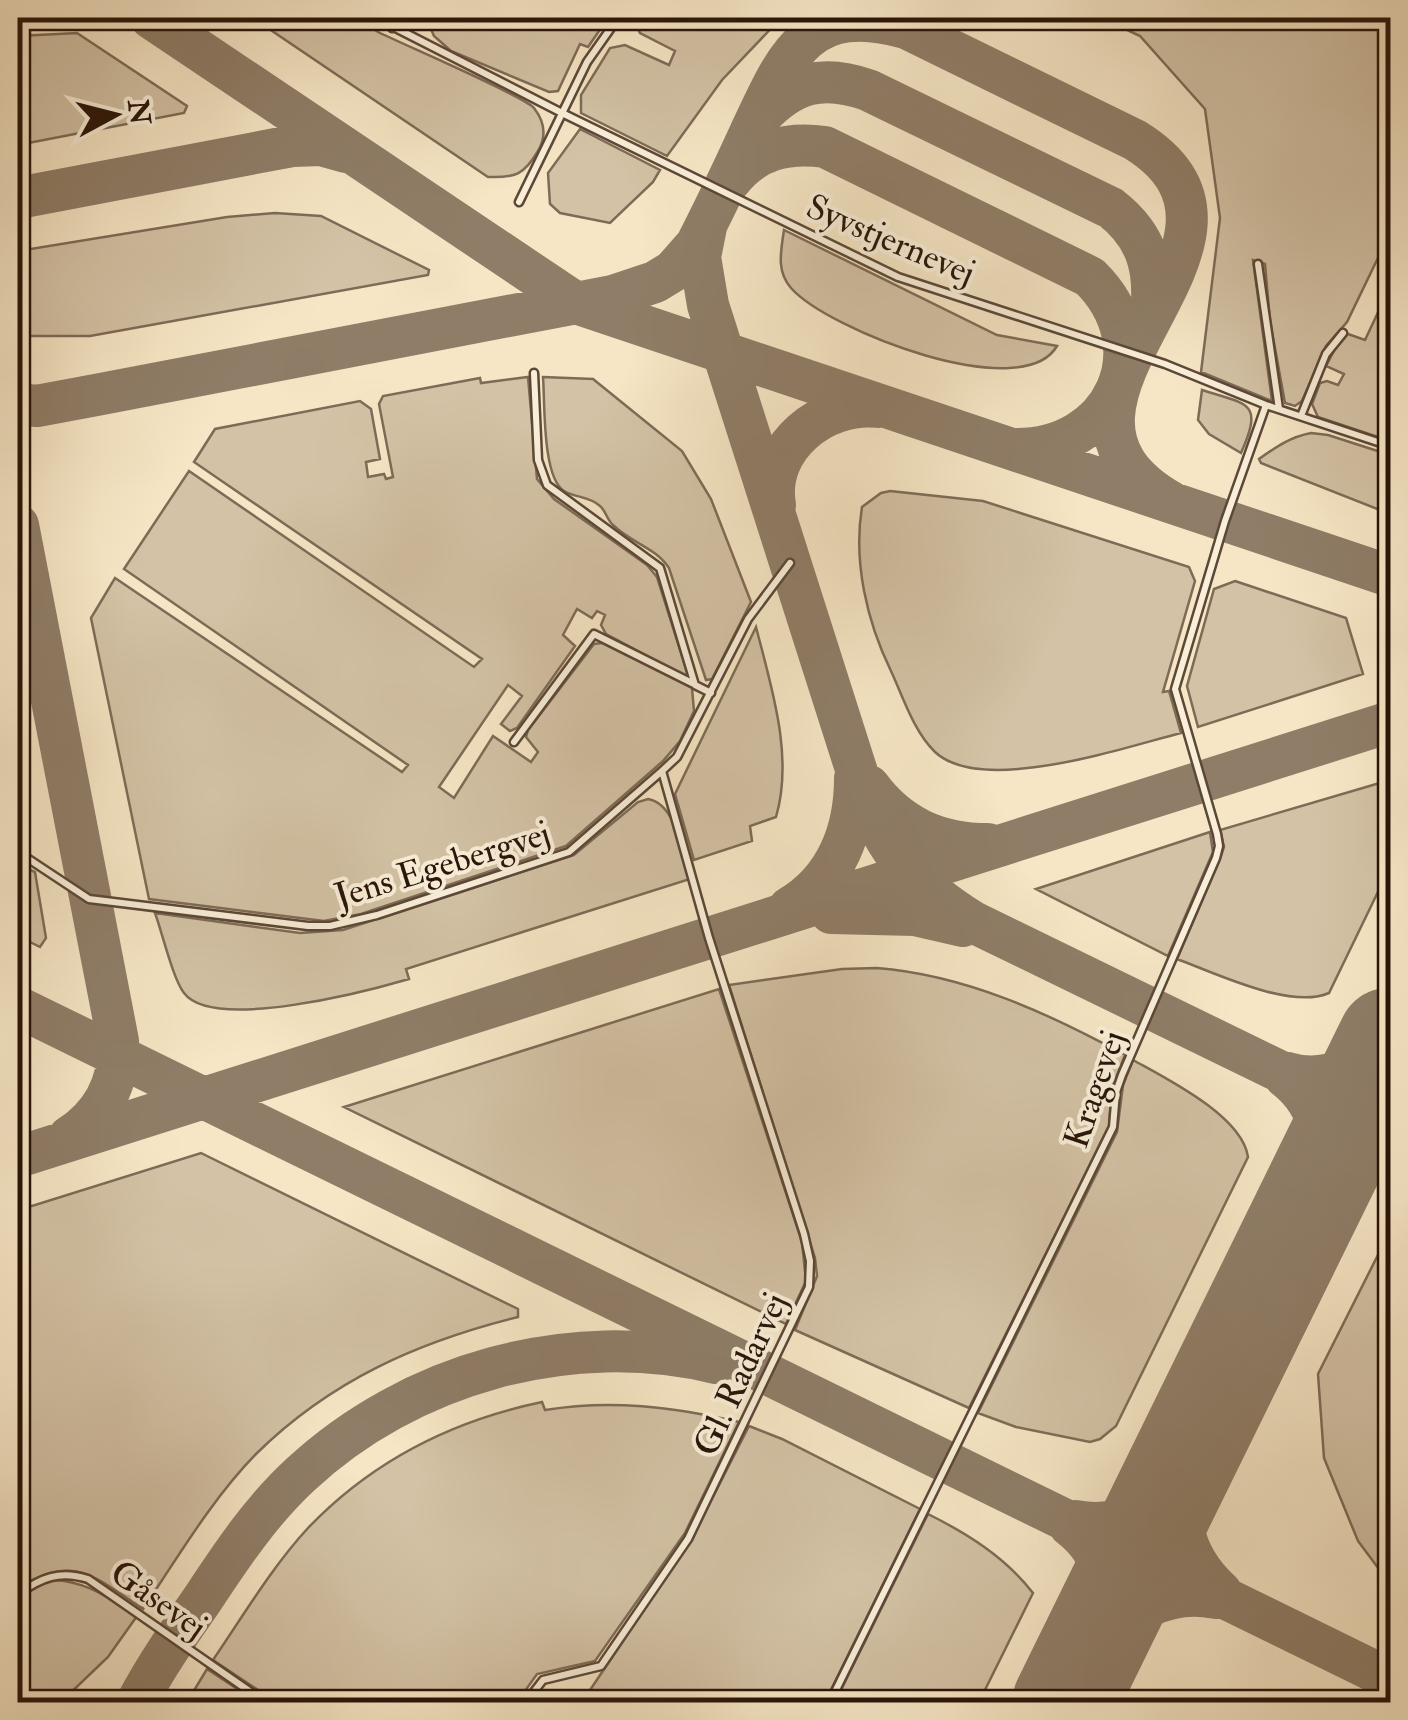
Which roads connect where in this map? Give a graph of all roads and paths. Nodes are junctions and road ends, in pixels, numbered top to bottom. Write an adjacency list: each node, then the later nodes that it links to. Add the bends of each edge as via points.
1 (376, 18): 4 (lane, Syvstjernevej)
2 (399, 18): 4 (lane)
3 (618, 18): 5 (lane)
4 (392, 28): 5 (lane, Syvstjernevej)
5 (562, 113): 6 (lane); 10 (lane, Syvstjernevej, via 898,277)
6 (518, 202)
7 (1258, 264): 11 (lane)
8 (1343, 333): 12 (lane, via 1326,354)
9 (534, 373): 15 (lane, via 538,460 546,485 660,568)
10 (1266, 404): 11 (lane, Syvstjernevej); 23 (lane, Kragevej, via 1175,689 1220,846 1216,858 1122,1075 1114,1128)
11 (1278, 409): 12 (lane, Syvstjernevej)
12 (1300, 416): 13 (lane, Syvstjernevej)
13 (1390, 446)
14 (790, 563): 16 (lane, Jens Egebergvej, via 748,619)
15 (695, 684): 16 (lane); 17 (lane, via 594,634)
16 (711, 692): 18 (lane, Jens Egebergvej, via 677,757)
17 (514, 742)
18 (662, 771): 19 (lane, Jens Egebergvej, via 569,852 354,922 308,926 89,898); 22 (lane, Gl. Radarvej, via 804,1234 809,1287 688,1539 602,1666 542,1680)
19 (18, 852)
20 (18, 1594): 21 (lane, Gåsevej, via 55,1575 88,1580)
21 (265, 1702)
22 (526, 1702)
23 (830, 1702)

